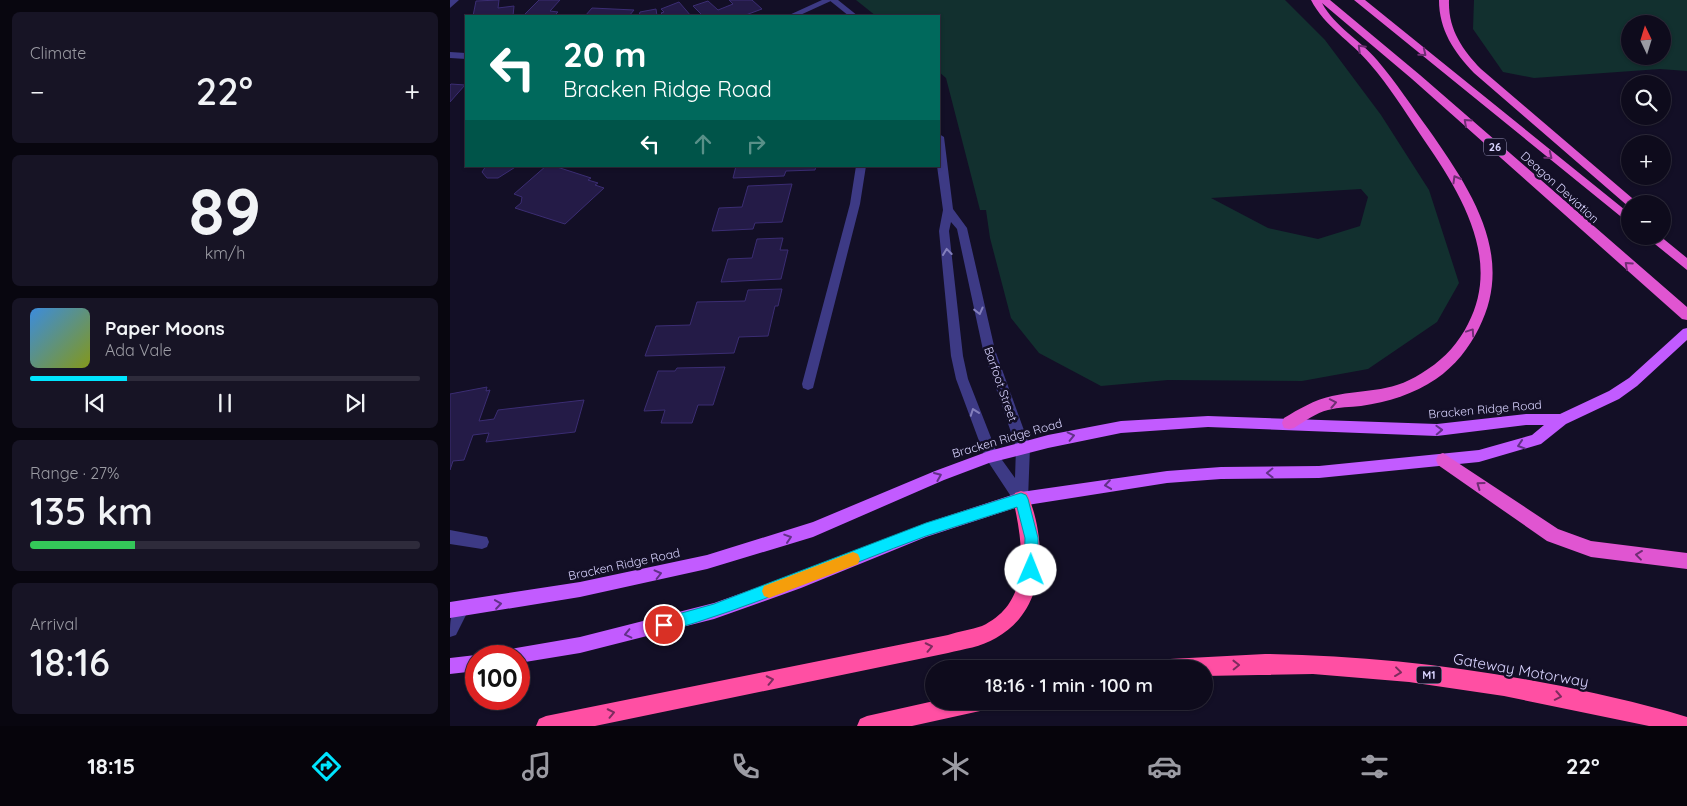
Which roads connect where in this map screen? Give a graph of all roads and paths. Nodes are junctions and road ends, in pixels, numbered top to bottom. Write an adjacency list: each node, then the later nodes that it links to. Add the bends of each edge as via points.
1 (455, 0): 8 (street)
2 (829, 0): 9 (street)
3 (833, 0): 10 (street)
4 (1316, 0): 24 (highway, one-way to 4, via 1328,403 1395,392 1422,381 1456,354 1476,324 1486,296 1488,267 1484,239 1453,174 1390,81 1369,56 1321,11)
5 (1324, 0): 20 (highway, Deagon Deviation / 26, one-way to 5)
6 (1359, 0): 17 (highway, Deagon Deviation / 26, one-way to 17)
7 (1444, 0): 15 (highway, via 1444,17 1449,31 1470,63 1533,121)
8 (450, 5)
9 (793, 15)
10 (853, 15)
11 (450, 55): 12 (street)
12 (465, 56)
13 (940, 145): 16 (street, Barfoot Street)
14 (860, 167): 22 (street, via 855,204)
15 (1622, 195)
16 (948, 210): 25 (street, Barfoot Street, one-way to 25, via 962,228 989,350); 26 (street, Barfoot Street, one-way to 16, via 957,356 944,231)
17 (1621, 213)
18 (1665, 245): 19 (highway)
19 (1687, 264)
20 (1687, 315)
21 (1687, 333): 23 (main road, Bracken Ridge Road, via 1633,382 1614,395)
22 (808, 384)
23 (1561, 420): 24 (main road, Bracken Ridge Road, one-way to 23, via 1430,430 1470,429 1522,419); 27 (main road, Bracken Ridge Road, one-way to 27, via 1536,440 1505,450)
24 (1289, 423): 25 (main road, Bracken Ridge Road, one-way to 24, via 1119,427 1168,421)
25 (1023, 448): 26 (main road, Bracken Ridge Road); 28 (street, Barfoot Street)
26 (992, 457): 28 (street, Barfoot Street); 32 (main road, Bracken Ridge Road, one-way to 26, via 619,584 742,553 854,514 962,466)
27 (1443, 460): 28 (main road, Bracken Ridge Road, one-way to 28, via 1319,472 1167,477); 31 (highway, one-way to 27, via 1591,549 1553,535)
28 (1021, 499): 34 (main road, Bracken Ridge Road, one-way to 34, via 926,530 714,611 580,645); 39 (highway, one-way to 28, via 948,644 988,632 1013,614 1026,594 1031,570 1031,538)
29 (450, 537): 30 (street)
30 (482, 542)
31 (1687, 561)
32 (455, 609): 33 (street)
33 (450, 629)
34 (530, 654)
35 (465, 664): 37 (main road)
36 (1213, 665): 41 (highway, Gateway Motorway / M1, one-way to 41, via 1361,667 1490,682 1641,713)
37 (450, 666)
38 (939, 710): 40 (highway)
39 (546, 726)
40 (867, 726)
41 (1684, 726)

